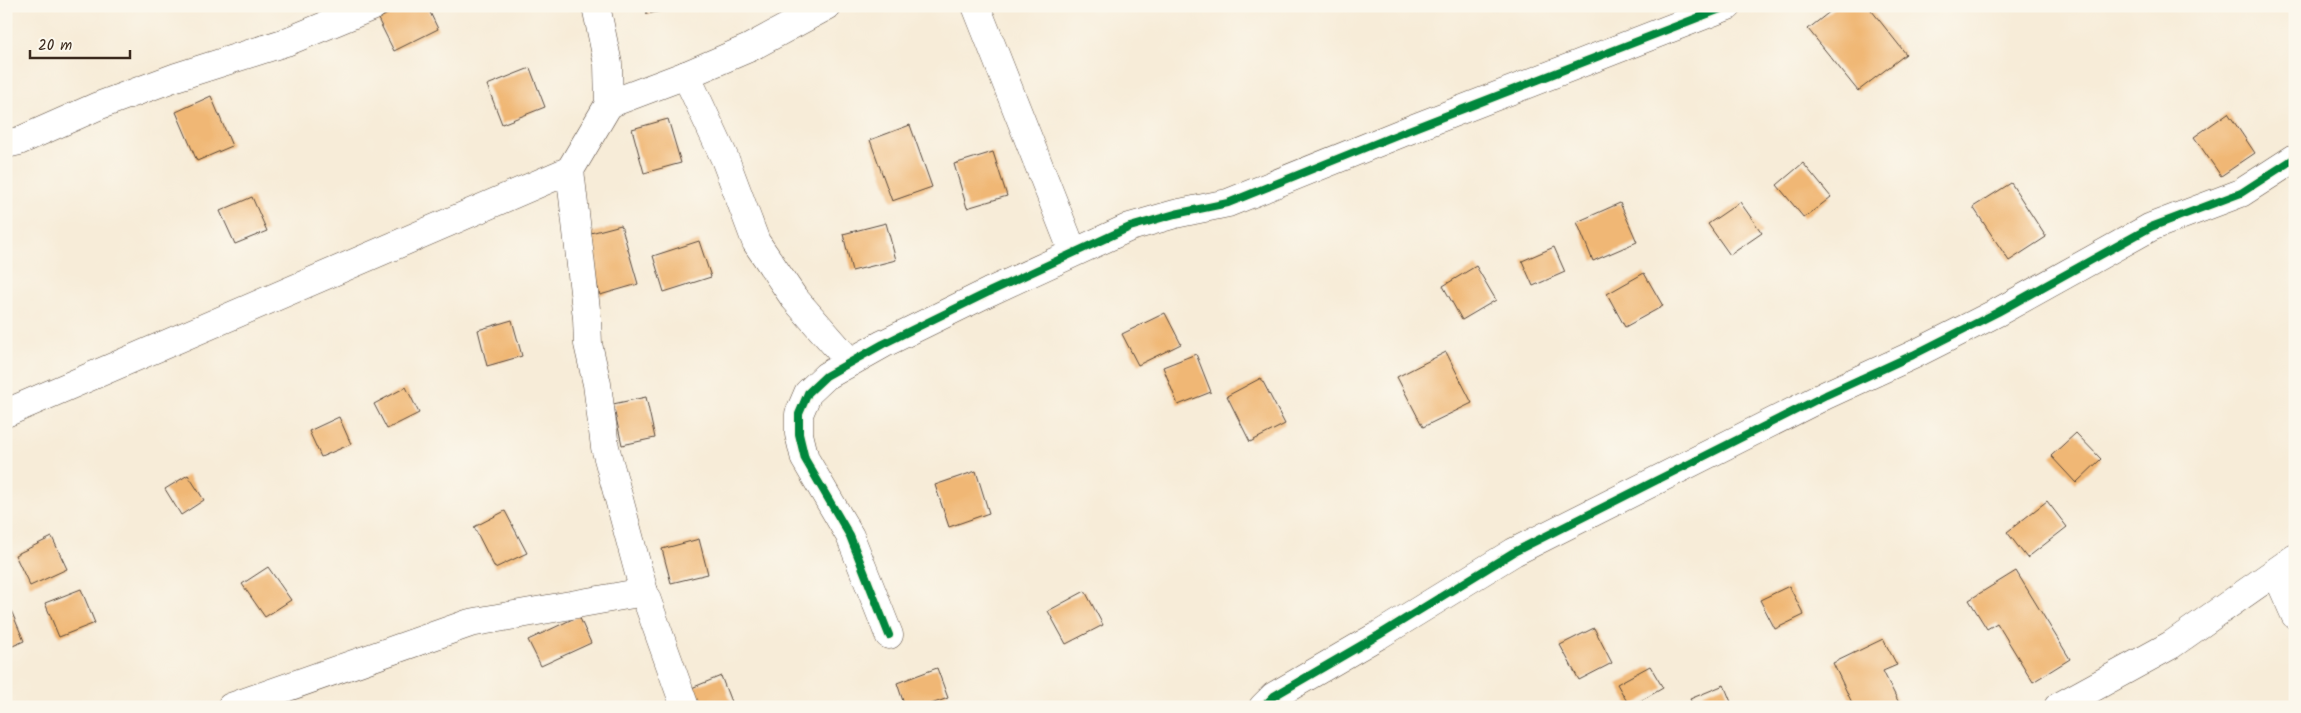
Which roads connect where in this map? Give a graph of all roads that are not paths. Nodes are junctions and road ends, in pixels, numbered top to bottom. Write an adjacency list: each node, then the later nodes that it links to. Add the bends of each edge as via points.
1 (373, 6): 8 (street, via 286,42 98,106)
2 (596, 6): 7 (street, via 608,64)
3 (827, 6): 6 (street, via 749,48)
4 (976, 6): 11 (street)
5 (1726, 7): 11 (street, via 1228,204 1175,214 1130,228)
6 (686, 75): 7 (street); 12 (street, via 724,159 756,242 794,298)
7 (609, 104): 10 (street)
8 (6, 144)
9 (2295, 158): 20 (street, via 2241,193 2151,227 1998,312 1514,552 1274,696)
10 (570, 170): 13 (street); 15 (street, via 588,344 605,447)
11 (1073, 252): 12 (street)
12 (850, 362): 17 (street, via 826,376 808,393 799,414 799,434 805,459 850,536)
13 (6, 413)
14 (2285, 565): 16 (street); 21 (street, via 2171,645)
15 (644, 592): 18 (street, via 470,622); 19 (street)
16 (2295, 615)
17 (889, 635)
18 (231, 707)
19 (684, 707)
20 (1264, 707)
21 (2058, 707)

